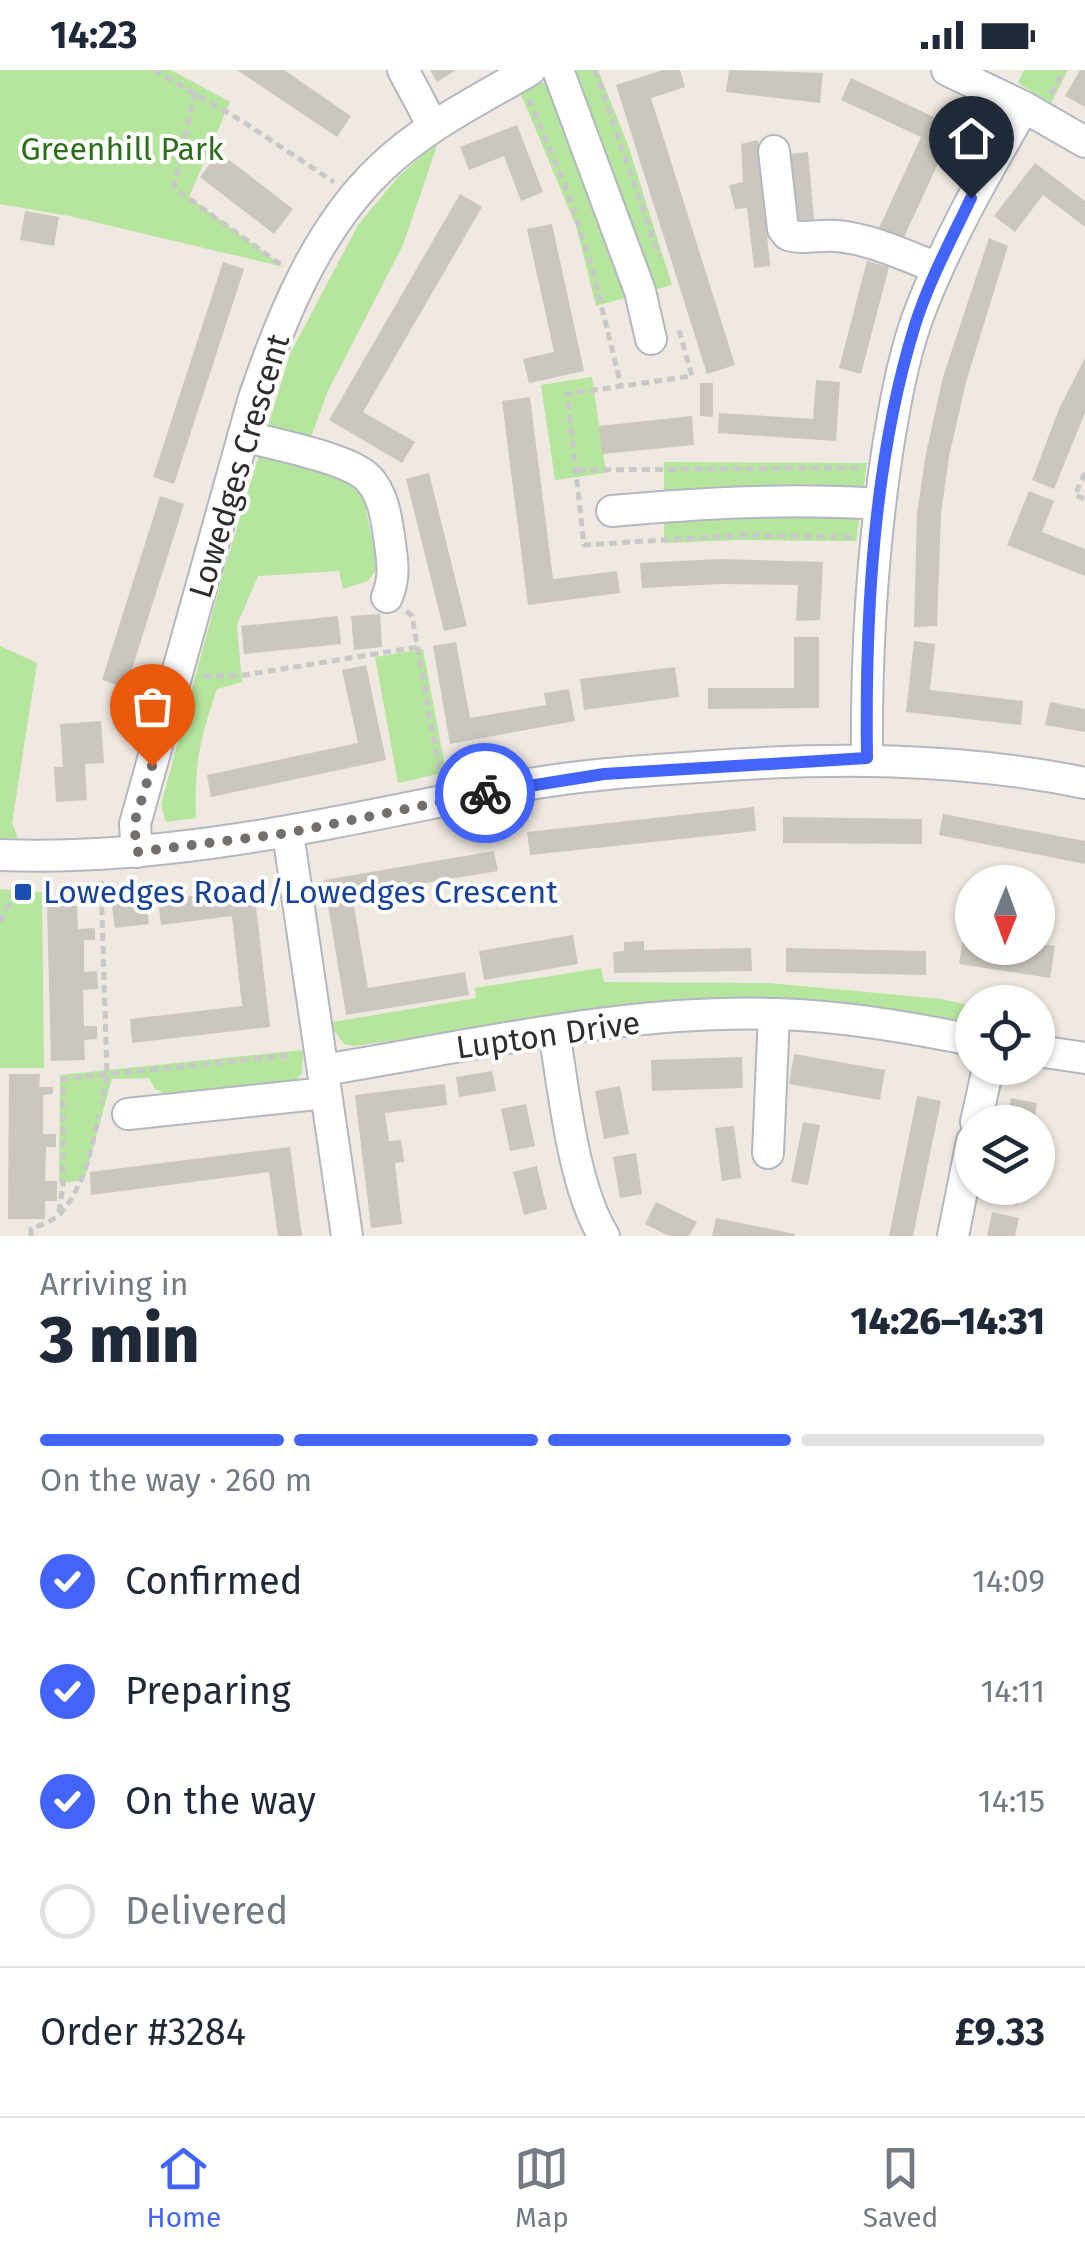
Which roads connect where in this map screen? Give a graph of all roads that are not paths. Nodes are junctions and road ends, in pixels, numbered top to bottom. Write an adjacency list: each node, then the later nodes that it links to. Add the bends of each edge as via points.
1 (403, 70): 6 (street)
2 (558, 70): 10 (street, via 640,291)
3 (947, 70): 5 (street)
4 (525, 73): 6 (street, Lowedges Crescent)
5 (1024, 107): 7 (street); 9 (street)
6 (434, 126): 11 (street, Lowedges Crescent, via 355,196 302,280 273,342)
7 (1085, 142)
8 (774, 151): 9 (street, via 788,235 858,240)
9 (938, 268): 12 (street, via 895,404)
10 (664, 332)
11 (244, 436): 14 (street, via 352,466 368,478 384,508 394,564); 18 (street, Lowedges Crescent, via 134,824)
12 (879, 504): 13 (street, via 732,500); 15 (street)
13 (612, 512)
14 (388, 597)
15 (867, 758): 16 (street); 17 (street, via 604,774)
16 (1085, 783)
17 (288, 833): 18 (street); 25 (street)
18 (137, 852): 19 (street)
19 (0, 855)
20 (774, 1014): 21 (street, Lupton Drive, via 697,1015); 22 (street, Lupton Drive, via 851,1018); 27 (street)
21 (554, 1032): 25 (street, Lupton Drive); 30 (street, via 577,1158)
22 (955, 1037)
23 (1055, 1054): 24 (street)
24 (1085, 1058)
25 (325, 1082): 26 (street, Lupton Drive); 29 (street)
26 (128, 1114)
27 (768, 1152)
28 (959, 1205): 31 (street)
29 (348, 1236)
30 (604, 1236)
31 (953, 1236)

